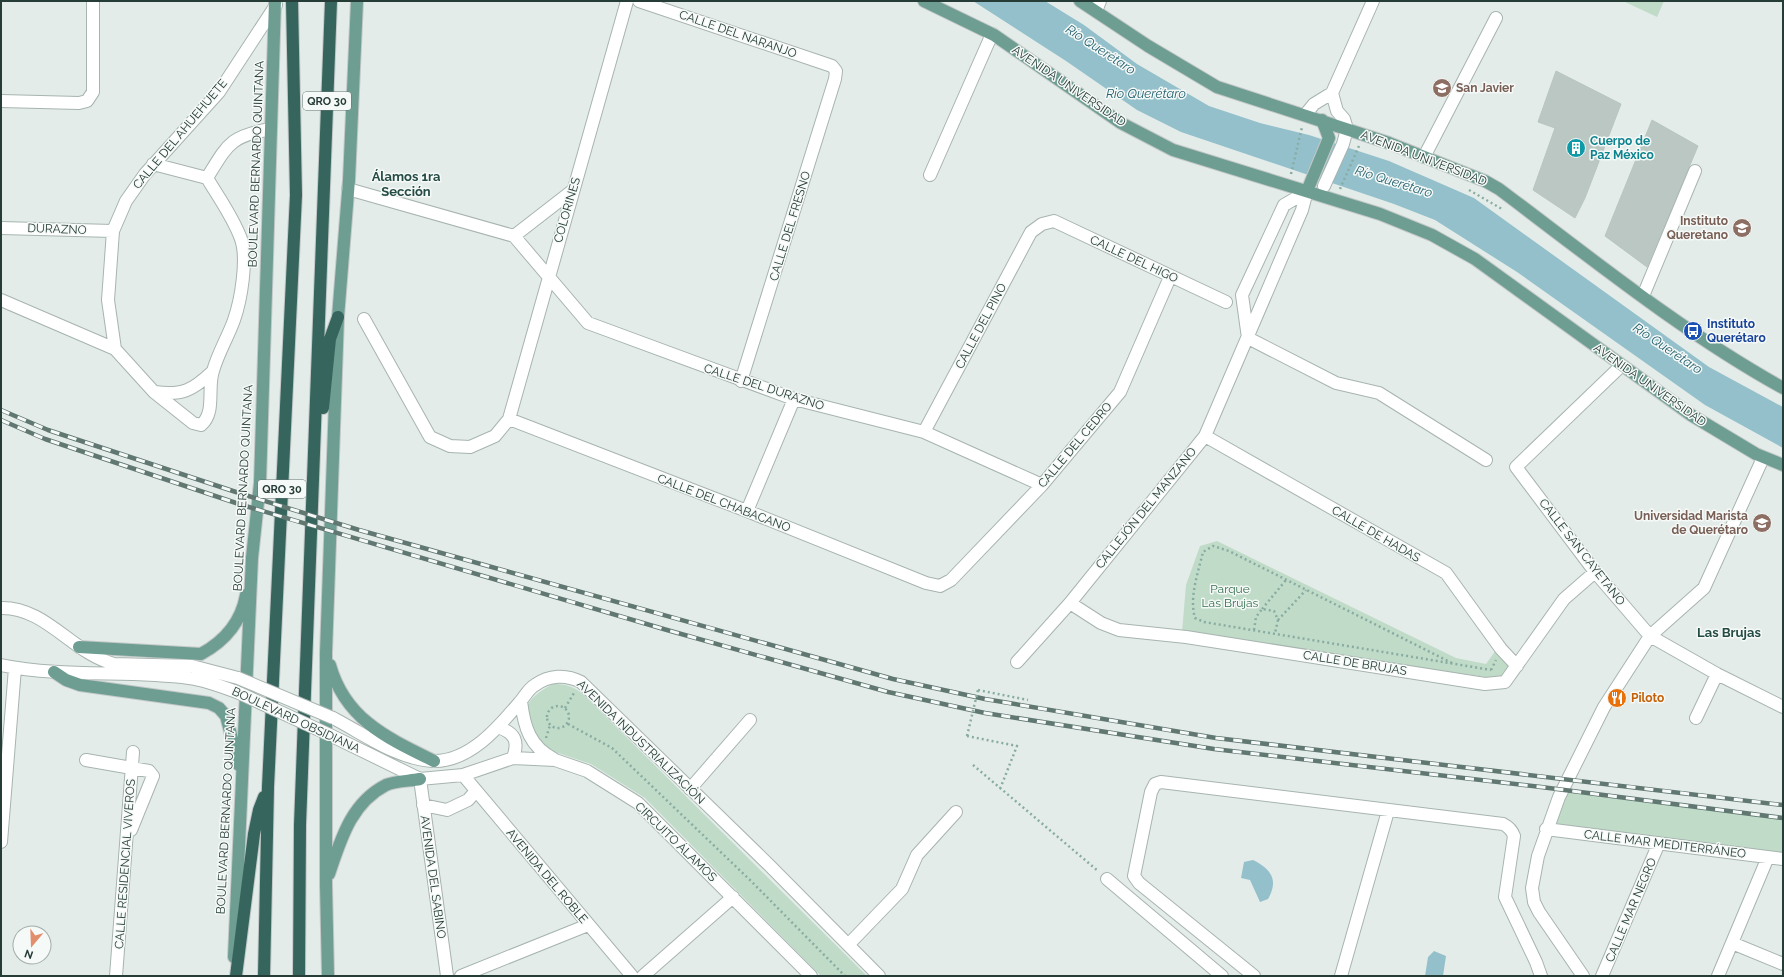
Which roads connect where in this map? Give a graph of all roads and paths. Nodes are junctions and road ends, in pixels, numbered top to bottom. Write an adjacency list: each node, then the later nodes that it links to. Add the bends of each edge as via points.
1 (93, 1): 16 (street, via 92,92 87,101 79,103)
2 (292, 1): 110 (highway, QRO 30, via 296,195)
3 (357, 1): 31 (main road)
4 (627, 1): 32 (street, COLORINES)
5 (638, 1): 14 (street, CALLE DEL NARANJO, via 832,66)
6 (924, 1): 13 (main road, AVENIDA UNIVERSIDAD)
7 (1080, 1): 11 (main road, AVENIDA UNIVERSIDAD)
8 (1373, 1): 15 (street)
9 (330, 2): 57 (highway, QRO 30)
10 (276, 3): 19 (main road, BOULEVARD BERNARDO QUINTANA); 24 (street, CALLE DEL AHUEHUETE, via 219,92)
11 (1098, 6): 17 (main road, AVENIDA UNIVERSIDAD, via 1148,46 1217,87)
12 (1496, 18): 23 (street)
13 (992, 34): 26 (street); 33 (main road, AVENIDA UNIVERSIDAD, via 1121,123 1173,150)
14 (836, 71): 50 (street, CALLE DEL FRESNO)
15 (1332, 94): 17 (street, via 1314,104); 20 (street, via 1337,111 1344,119)
16 (1, 100)
17 (1304, 115): 18 (main road, AVENIDA UNIVERSIDAD)
18 (1322, 120): 20 (main road, AVENIDA UNIVERSIDAD); 33 (main road, via 1327,129 1328,140)
19 (271, 129): 28 (street, via 248,133 235,140 226,148); 63 (main road, BOULEVARD BERNARDO QUINTANA, via 260,483)
20 (1347, 129): 23 (main road, AVENIDA UNIVERSIDAD); 29 (street)
21 (1301, 130): 27 (path)
22 (1357, 149): 30 (path)
23 (1424, 157): 41 (main road, AVENIDA UNIVERSIDAD, via 1499,189)
24 (153, 164): 28 (street); 37 (street, CALLE DEL AHUEHUETE, via 126,201)
25 (1694, 171): 41 (street)
26 (930, 174)
27 (1291, 174)
28 (207, 178): 49 (street, via 232,219 241,241 242,263 242,292 236,314)
29 (1325, 184): 33 (street); 34 (street)
30 (1341, 186)
31 (348, 188): 38 (street); 44 (main road)
32 (572, 191): 38 (street); 40 (street, COLORINES)
33 (1307, 191): 34 (main road, AVENIDA UNIVERSIDAD); 46 (street, CALLEJÓN DEL MANZANO, via 1302,210); 46 (street, via 1284,205 1242,294)
34 (1332, 199): 48 (main road, AVENIDA UNIVERSIDAD, via 1380,214 1424,232 1475,259)
35 (1042, 224): 39 (street, CALLE DEL HIGO, via 1054,221); 55 (street, CALLE DEL PINO, via 1032,232)
36 (1, 228): 37 (street, DURAZNO)
37 (113, 231): 47 (street, CALLE DEL AHUEHUETE, via 108,300)
38 (514, 236): 40 (street, CALLE DEL DURAZNO)
39 (1170, 277): 43 (street, CALLE DEL HIGO); 61 (street, CALLE DEL CEDRO, via 1120,392)
40 (548, 278): 50 (street, CALLE DEL DURAZNO, via 588,323); 54 (street, COLORINES)
41 (1643, 296): 51 (main road, AVENIDA UNIVERSIDAD, via 1748,369)
42 (1, 300): 47 (street)
43 (1226, 302)
44 (338, 316): 57 (highway, via 330,339 323,412); 77 (main road)
45 (364, 319): 54 (street, via 430,437 450,446 470,447 496,436)
46 (1248, 338): 56 (street, CALLEJÓN DEL MANZANO); 59 (street, via 1336,383 1379,393)
47 (115, 349): 52 (street)
48 (1621, 366): 58 (main road, AVENIDA UNIVERSIDAD, via 1691,415); 64 (street, CALLE SAN CAYETANO, via 1516,467)
49 (212, 372): 52 (street, via 187,391 170,394); 52 (street, via 209,414 201,425 193,423)
50 (742, 381): 53 (street, CALLE DEL DURAZNO)
51 (1783, 388)
52 (154, 392)
53 (794, 399): 55 (street, CALLE DEL DURAZNO); 62 (street)
54 (509, 419): 62 (street, CALLE DEL CHABACANO)
55 (924, 432): 61 (street, CALLE DEL DURAZNO)
56 (1205, 436): 68 (street, CALLEJÓN DEL MANZANO); 76 (street, CALLE DE HADAS, via 1446,573)
57 (315, 438): 134 (highway, QRO 30, via 300,825)
58 (1763, 458): 60 (main road, AVENIDA UNIVERSIDAD); 74 (street, via 1704,588)
59 (1486, 460)
60 (1783, 465)
61 (1042, 485): 66 (street, CALLE DEL CEDRO, via 951,580)
62 (747, 511): 66 (street, CALLE DEL CHABACANO, via 926,583)
63 (252, 558): 75 (main road, via 240,616 230,632 217,645 201,654); 108 (main road, BOULEVARD BERNARDO QUINTANA)
64 (1595, 572): 74 (street, CALLE SAN CAYETANO); 81 (street, via 1564,599)
65 (1286, 580): 67 (path); 70 (path); 72 (path, via 1229,551 1213,546 1203,552 1194,587 1195,618 1204,622)
66 (940, 586)
67 (1306, 590): 71 (path); 79 (path)
68 (1070, 603): 78 (street, CALLEJÓN DEL MANZANO); 89 (street, CALLE DE BRUJAS, via 1101,623 1119,630 1186,637)
69 (1, 608): 75 (street, BOULEVARD OBSIDIANA, via 32,614)
70 (1262, 608): 71 (path, via 1274,611); 72 (path, via 1256,617)
71 (1278, 620): 73 (path)
72 (1254, 630): 73 (path)
73 (1275, 634): 79 (path)
74 (1650, 636): 85 (street, CALLE SAN CAYETANO); 117 (street, via 1604,707 1558,797)
75 (79, 647): 86 (street, BOULEVARD OBSIDIANA, via 88,654 114,664 192,666)
76 (1501, 649): 81 (street, CALLE DE HADAS); 83 (path)
77 (326, 653): 104 (main road, via 341,696 368,725); 124 (main road)
78 (1017, 662)
79 (1452, 663): 83 (path)
80 (1, 665): 82 (street, BOULEVARD OBSIDIANA)
81 (1517, 666): 88 (street)
82 (15, 668): 84 (street, BOULEVARD OBSIDIANA); 119 (street)
83 (1491, 670): 88 (path); 89 (path)
84 (54, 672): 108 (main road, via 80,685 209,703 219,708 226,716); 109 (street, BOULEVARD OBSIDIANA, bridge, via 190,678 217,685 330,735)
85 (1717, 674): 95 (street, CALLE SAN CAYETANO); 96 (street)
86 (238, 678): 104 (street, AVENIDA INDUSTRIALIZACIÓN, bridge, via 333,718 406,757)
87 (581, 682): 91 (path); 93 (street, AVENIDA INDUSTRIALIZACIÓN, via 572,678 552,677 533,686); 111 (street, AVENIDA INDUSTRIALIZACIÓN)
88 (1505, 682): 89 (street, CALLE DE BRUJAS)
89 (1485, 684)
90 (569, 691): 91 (path)
91 (574, 693): 94 (path)
92 (1028, 700): 112 (path, bridge, via 978,690 966,736 1017,746)
93 (521, 701): 99 (street, AVENIDA INDUSTRIALIZACIÓN); 103 (street, via 523,719 534,742 542,753)
94 (564, 708): 98 (path, via 569,712); 98 (path, via 554,707 547,715 548,721 550,726 556,728 563,728)
95 (1783, 708)
96 (1696, 718)
97 (750, 720): 111 (street)
98 (568, 724): 141 (path, via 612,748 751,881)
99 (498, 727): 101 (street, via 509,731 514,738 517,747); 104 (street, AVENIDA INDUSTRIALIZACIÓN, via 464,753)
100 (133, 752): 106 (street, CALLE RESIDENCIAL VIVEROS)
101 (513, 758): 103 (street, CIRCUITO ÁLAMOS); 107 (street, CIRCUITO ÁLAMOS)
102 (86, 760): 106 (street)
103 (555, 760): 125 (street, CIRCUITO ÁLAMOS, via 587,771 638,803)
104 (434, 761)
105 (973, 765): 112 (path)
106 (132, 768): 118 (street, CALLE RESIDENCIAL VIVEROS); 118 (street, via 149,771 153,776)
107 (463, 775): 109 (street, CIRCUITO ÁLAMOS); 113 (street, AVENIDA DEL ROBLE)
108 (242, 778): 131 (main road, BOULEVARD BERNARDO QUINTANA)
109 (420, 779): 114 (street, AVENIDA DEL SABINO); 124 (main road, via 387,785 360,805 344,829)
110 (268, 787): 132 (highway, via 259,810 254,834); 133 (highway, QRO 30)
111 (690, 789): 128 (street, AVENIDA INDUSTRIALIZACIÓN)
112 (1000, 789): 123 (path)
113 (476, 791): 114 (street, via 468,800 447,810); 126 (street, AVENIDA DEL ROBLE)
114 (423, 804): 136 (street, AVENIDA DEL SABINO)
115 (1388, 811): 144 (street, via 1161,782 1155,784 1150,792 1134,876 1139,883); 145 (street); 146 (street, via 1503,824 1512,831 1514,836 1505,897)
116 (956, 812): 128 (street, via 917,856 902,889)
117 (1546, 830): 120 (street, CALLE MAR MEDITERRÁNEO); 147 (street, via 1533,883 1534,902)
118 (127, 839): 130 (street, CALLE RESIDENCIAL VIVEROS)
119 (1, 842)
120 (1659, 843): 121 (street, CALLE MAR MEDITERRÁNEO); 148 (street, CALLE MAR NEGRO)
121 (1768, 857): 122 (street, CALLE MAR MEDITERRÁNEO); 127 (street)
122 (1783, 859)
123 (1107, 879): 143 (street)
124 (326, 884): 135 (main road)
125 (732, 897): 139 (street); 140 (street, CIRCUITO ÁLAMOS)
126 (588, 925): 137 (street); 138 (street, AVENIDA DEL ROBLE)
127 (1732, 943): 129 (street); 149 (street)
128 (848, 945): 142 (street, AVENIDA INDUSTRIALIZACIÓN)
129 (1783, 964)
130 (116, 976)
131 (233, 976)
132 (236, 976)
133 (264, 976)
134 (299, 976)
135 (328, 976)
136 (447, 976)
137 (461, 976)
138 (632, 976)
139 (643, 976)
140 (811, 976)
141 (845, 976)
142 (879, 976)
143 (1222, 976)
144 (1254, 976)
145 (1341, 976)
146 (1541, 976)
147 (1583, 976)
148 (1602, 976)
149 (1718, 976)

